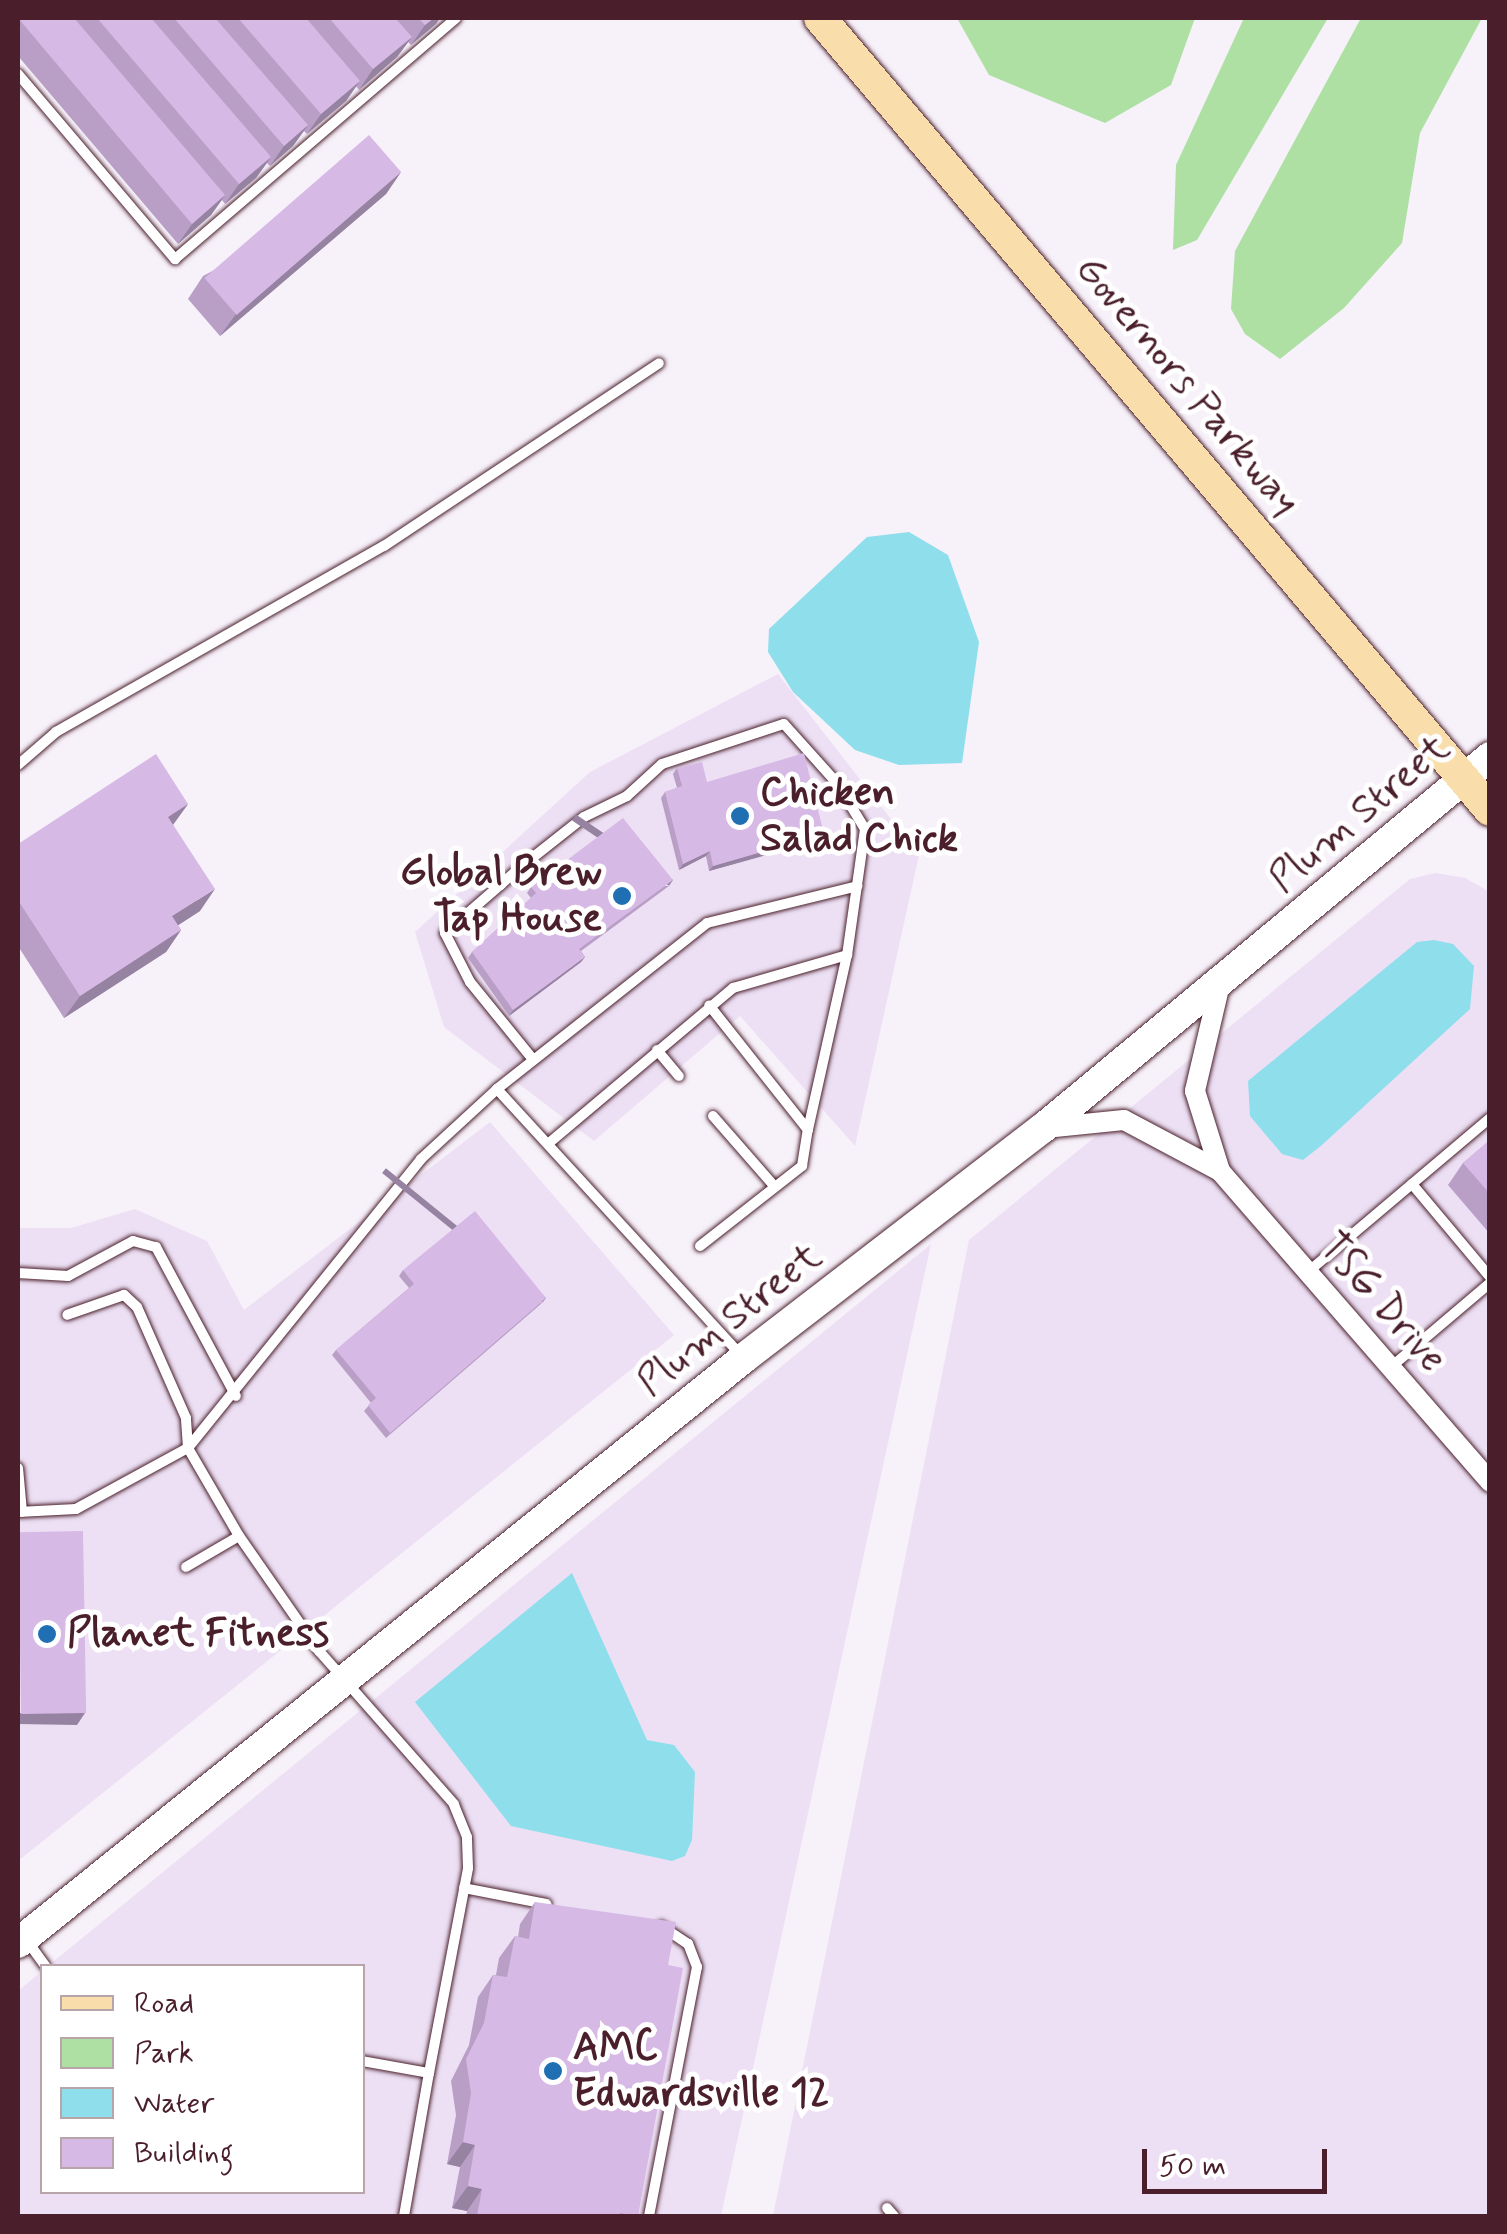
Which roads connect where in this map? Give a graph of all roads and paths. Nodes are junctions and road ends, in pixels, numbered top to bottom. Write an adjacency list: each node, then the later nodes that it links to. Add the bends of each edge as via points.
1 (456, 18): 4 (lane)
2 (820, 18): 17 (main road, Governors Parkway)
3 (399, 46): 4 (lane)
4 (411, 60): 7 (lane)
5 (18, 74): 13 (lane, via 175,259)
6 (348, 90): 7 (lane)
7 (360, 104): 9 (lane)
8 (296, 134): 9 (lane)
9 (308, 149): 11 (lane)
10 (258, 165): 11 (lane)
11 (270, 180): 13 (lane)
12 (213, 203): 13 (lane)
13 (225, 218)
14 (659, 363): 16 (lane, via 384,546 56,732)
15 (1490, 756): 17 (main road, Plum Street)
16 (18, 765)
17 (1464, 779): 18 (main road, Governors Parkway); 21 (main road, Plum Street)
18 (1490, 810)
19 (858, 886): 20 (lane); 24 (lane, via 708,922); 24 (lane, via 865,829 856,809 784,724 662,764 627,796 584,817 445,933 470,982)
20 (846, 956): 22 (lane, via 734,988); 30 (lane)
21 (1220, 984): 29 (main road, Plum Street); 32 (street, TSG Drive, via 1195,1091)
22 (709, 1005): 23 (lane); 30 (lane)
23 (656, 1050): 25 (lane); 31 (lane)
24 (532, 1057): 26 (lane)
25 (679, 1076)
26 (497, 1089): 31 (lane); 42 (lane, via 421,1158)
27 (713, 1116): 34 (lane)
28 (1490, 1118): 33 (lane)
29 (1043, 1128): 32 (street, TSG Drive, via 1124,1120); 40 (main road, Plum Street)
30 (808, 1130): 34 (lane, via 802,1166)
31 (549, 1143): 40 (lane)
32 (1220, 1171): 36 (street, TSG Drive)
33 (1412, 1184): 36 (lane); 38 (lane)
34 (774, 1188): 35 (lane)
35 (700, 1246)
36 (1309, 1271): 41 (street, TSG Drive)
37 (18, 1273): 42 (lane, via 68,1276 133,1241 156,1247)
38 (1490, 1280): 41 (lane)
39 (68, 1314): 43 (lane, via 124,1295 137,1307 186,1418)
40 (744, 1358): 49 (main road, Plum Street)
41 (1391, 1367): 45 (street, TSG Drive)
42 (236, 1396): 43 (lane)
43 (188, 1448): 46 (lane, via 76,1509); 47 (lane)
44 (18, 1468): 46 (lane)
45 (1490, 1482)
46 (20, 1512)
47 (238, 1536): 48 (lane); 49 (lane)
48 (186, 1567)
49 (346, 1682): 50 (lane, via 454,1804 467,1837); 53 (main road, Plum Street)
50 (464, 1888): 51 (lane); 56 (lane)
51 (559, 1906)
52 (654, 1925): 58 (lane, via 674,1928 698,1967)
53 (21, 1941): 54 (lane)
54 (43, 1964)
55 (365, 2062): 56 (lane)
56 (430, 2073): 57 (lane)
57 (404, 2216)
58 (649, 2216)

